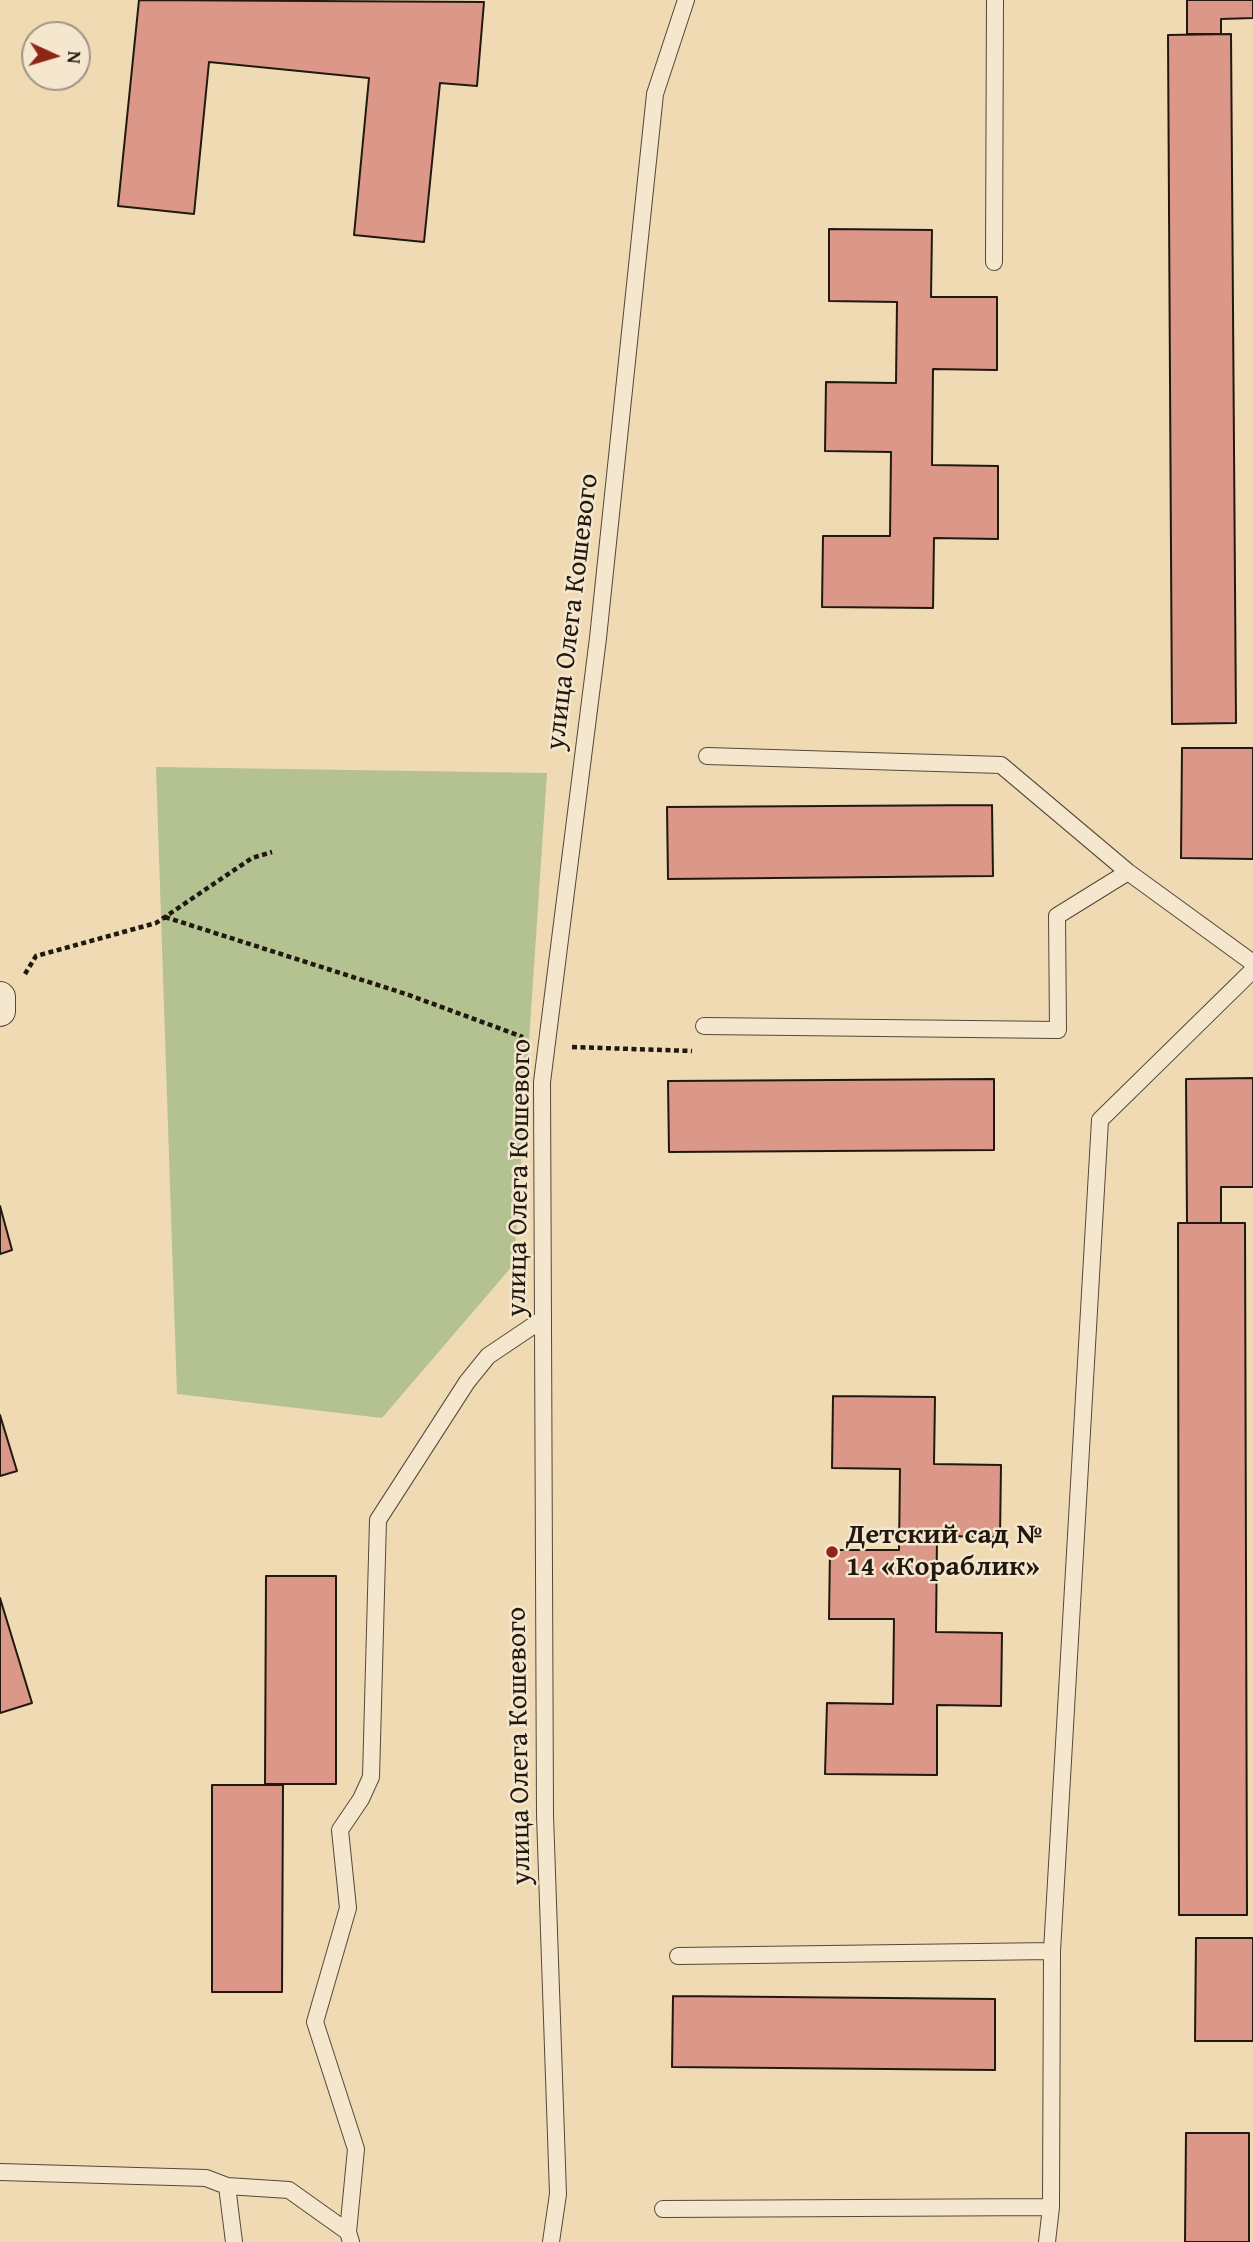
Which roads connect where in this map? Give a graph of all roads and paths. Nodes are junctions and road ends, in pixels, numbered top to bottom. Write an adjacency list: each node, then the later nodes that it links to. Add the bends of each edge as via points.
1 (686, 0): 12 (lane, улица Олега Кошевого, via 655,94 598,638)
2 (995, 0): 3 (lane)
3 (993, 262)
4 (707, 756): 6 (lane, via 1001,765)
5 (272, 852): 7 (path, via 252,858)
6 (1128, 872): 8 (lane); 11 (lane, via 1057,916 1058,1030)
7 (165, 917): 10 (path, via 36,956); 12 (path, via 405,994)
8 (1253, 963)
9 (1253, 970): 14 (lane, via 1100,1120)
10 (0, 1007)
11 (704, 1027): 12 (path, via 703,1051)
12 (546, 1046): 13 (lane, улица Олега Кошевого, via 542,1083)
13 (543, 1319): 20 (lane, via 488,1356 378,1520 371,1777 340,1830 348,1908 315,2022 356,2149); 22 (lane, улица Олега Кошевого, via 545,1815 558,2194)
14 (1052, 1951): 15 (lane); 18 (lane)
15 (678, 1956)
16 (0, 2172): 17 (lane, via 206,2178)
17 (227, 2186): 20 (lane, via 289,2190); 21 (lane)
18 (1051, 2207): 19 (lane); 23 (lane)
19 (663, 2209)
20 (349, 2237)
21 (234, 2242)
22 (551, 2242)
23 (1047, 2242)

